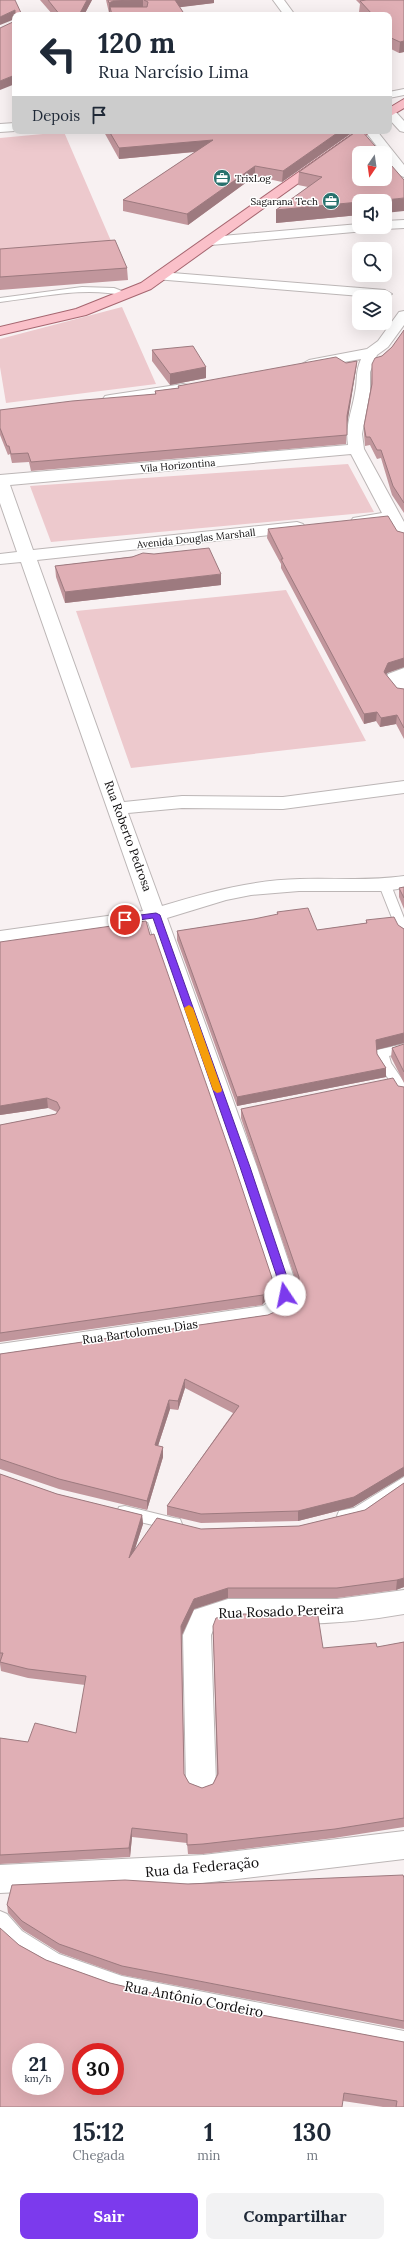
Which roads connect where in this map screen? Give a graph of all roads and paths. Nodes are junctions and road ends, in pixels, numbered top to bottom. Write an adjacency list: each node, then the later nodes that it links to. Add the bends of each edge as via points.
1 (278, 0): 2 (street)
2 (288, 12)
3 (404, 92): 4 (street)
4 (392, 94)
5 (404, 103): 6 (main road)
6 (392, 112)
7 (392, 115): 10 (street)
8 (12, 127): 9 (street)
9 (0, 128)
10 (404, 128)
11 (361, 134): 17 (main road)
12 (373, 134): 13 (street)
13 (404, 173)
14 (404, 224): 15 (street)
15 (392, 225)
16 (352, 228): 17 (street)
17 (211, 241): 18 (main road)
18 (160, 276): 19 (street); 20 (main road, via 146,286)
19 (352, 291)
20 (126, 294): 21 (lane, via 119,291 93,290); 23 (main road, via 81,312)
21 (0, 300)
22 (404, 315): 24 (street, via 383,344)
23 (0, 331)
24 (371, 353): 25 (street); 28 (street, via 363,372 363,392 356,419)
25 (297, 367)
26 (198, 385): 27 (street)
27 (93, 401)
28 (356, 449): 29 (street, Vila Horizontina); 31 (street)
29 (0, 480): 35 (street, Rua Roberto Pedrosa)
30 (404, 503): 31 (street)
31 (389, 511): 32 (street); 34 (street)
32 (345, 522)
33 (314, 525): 35 (street, Avenida Douglas Marshall)
34 (404, 536)
35 (26, 556): 36 (street, Avenida Douglas Marshall); 40 (street, Rua Roberto Pedrosa)
36 (0, 559)
37 (404, 673): 38 (street, via 394,678 394,682)
38 (404, 692)
39 (404, 787): 40 (street, via 283,803 182,802)
40 (118, 808): 43 (street, Rua Roberto Pedrosa)
41 (404, 882): 42 (street)
42 (384, 885): 43 (street, via 264,887 223,894); 44 (lane)
43 (156, 915): 45 (street); 49 (street, Rua Roberto Pedrosa, via 234,1113 285,1287 285,1295)
44 (404, 933)
45 (0, 937)
46 (404, 1048): 48 (lane, via 382,1053 385,1063)
47 (381, 1084): 48 (lane)
48 (400, 1087)
49 (279, 1308): 50 (street, Rua Bartolomeu Dias, via 262,1314)
50 (0, 1353)
51 (404, 1483): 53 (lane, via 358,1513)
52 (111, 1509): 54 (lane)
53 (328, 1521)
54 (186, 1528)
55 (404, 1602): 56 (street, Rua Rosado Pereira, via 377,1608 269,1612 221,1610 204,1618 197,1636)
56 (201, 1783)
57 (404, 1845): 58 (street, Rua da Federação, via 203,1869)
58 (0, 1879)
59 (0, 1920): 60 (lane, Rua Antônio Cordeiro, via 15,1938 53,1961 122,1985)
60 (404, 2040)

